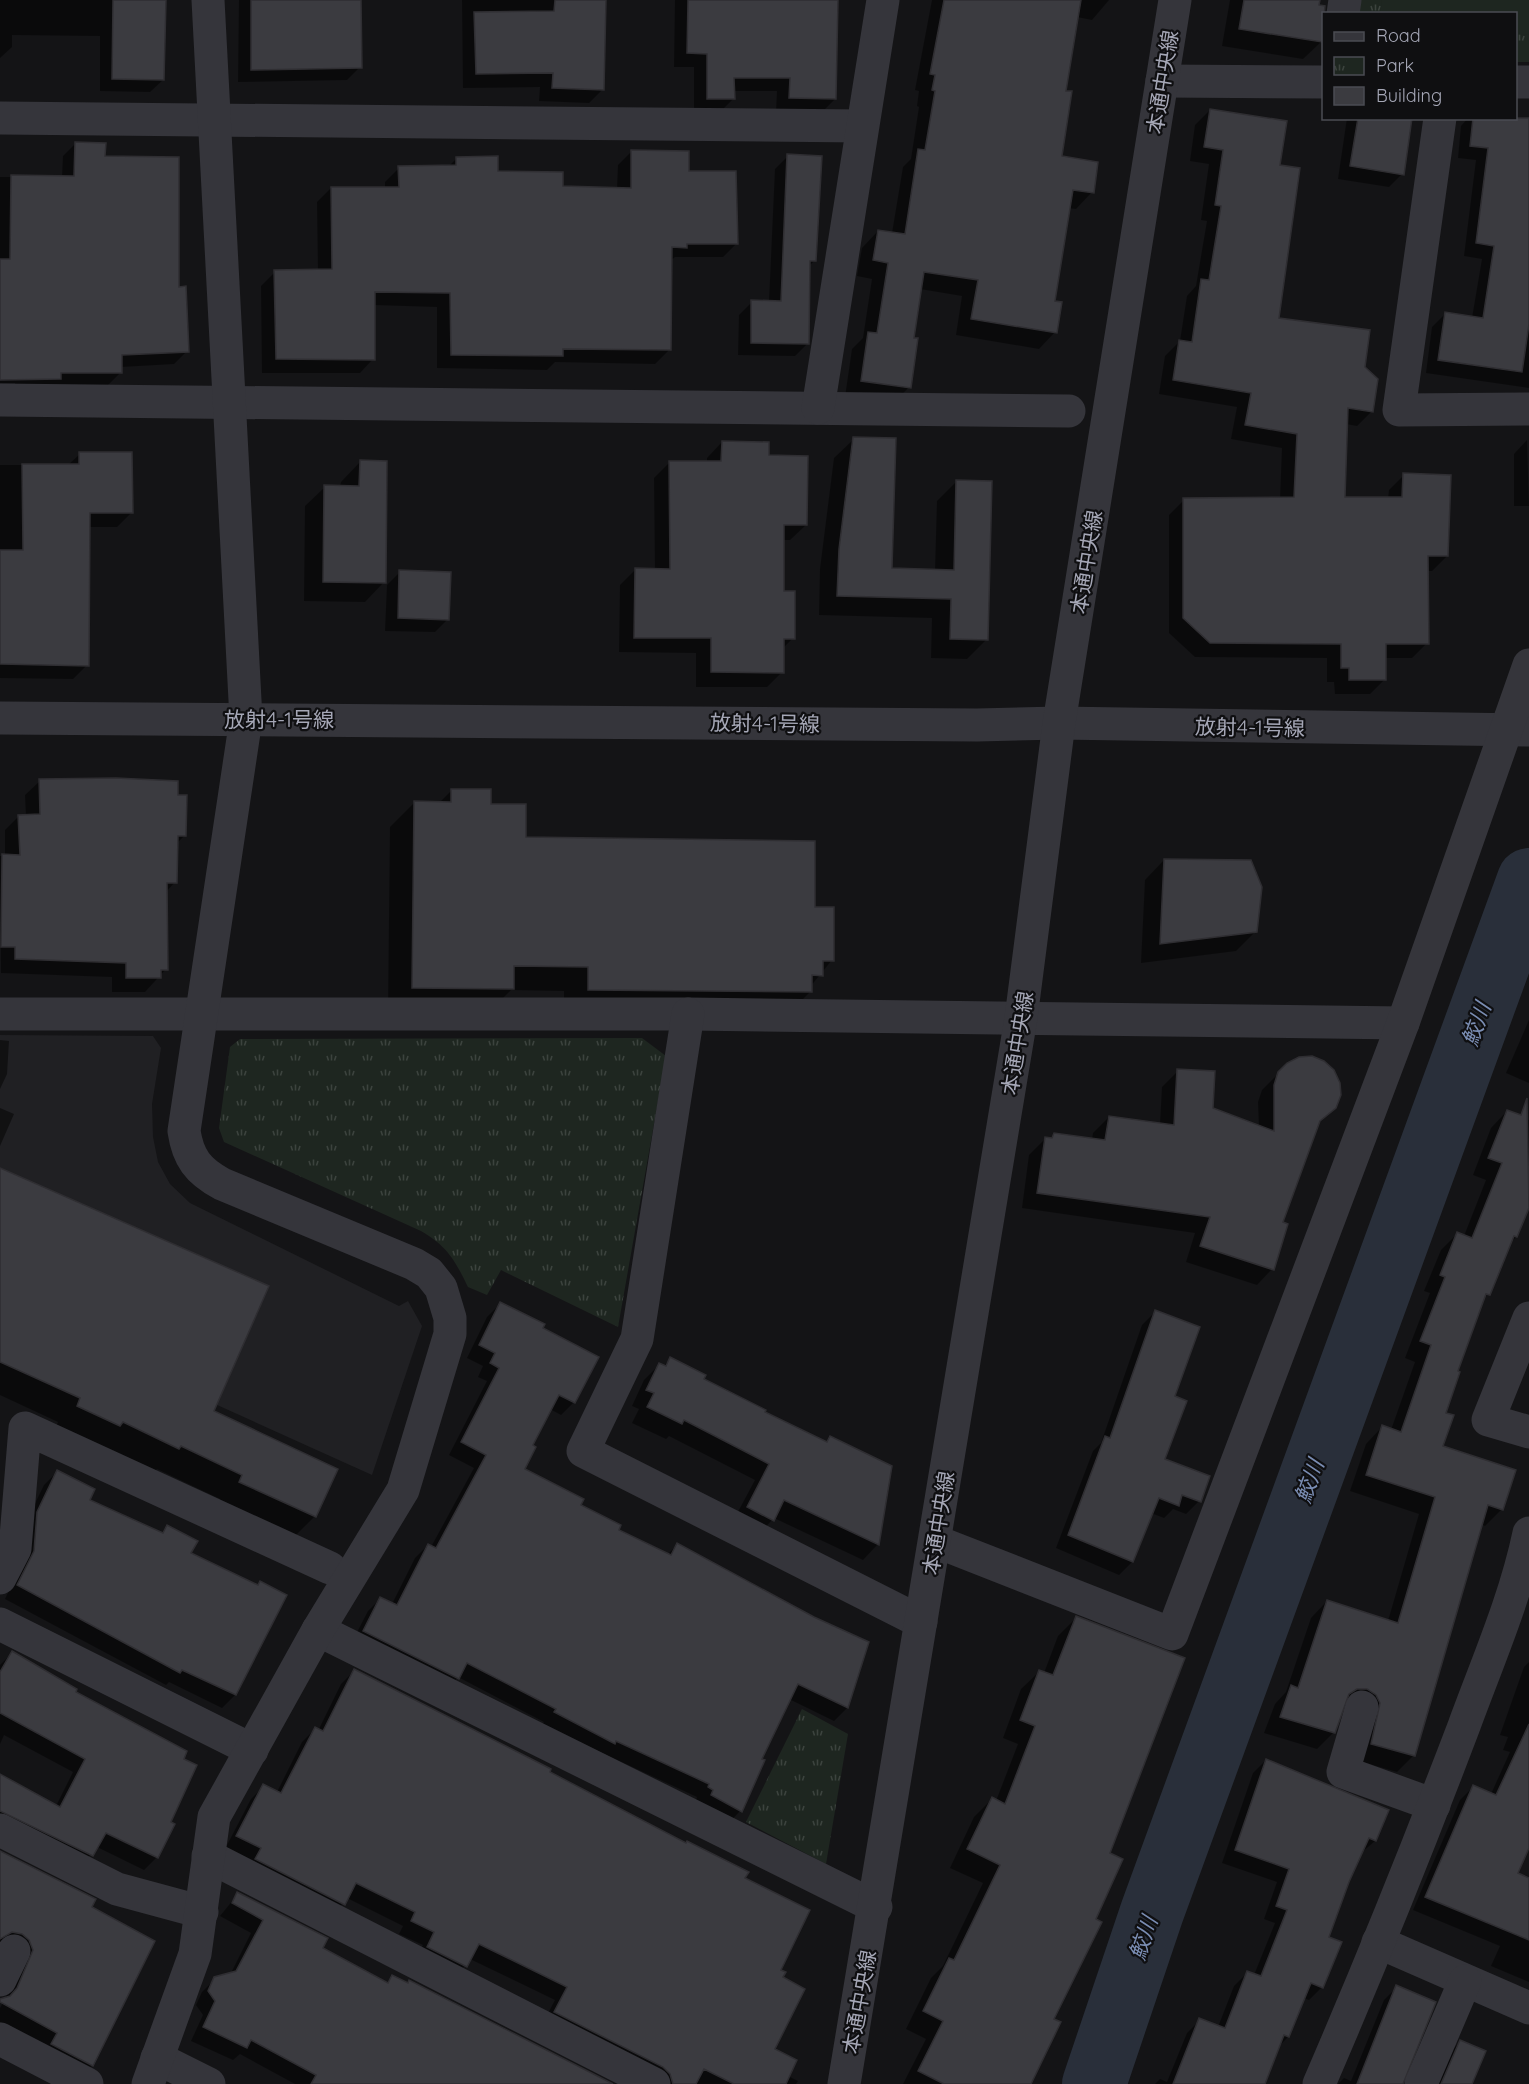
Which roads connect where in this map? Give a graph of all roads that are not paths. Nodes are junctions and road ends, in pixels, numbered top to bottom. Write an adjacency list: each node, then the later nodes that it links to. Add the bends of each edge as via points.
1 (208, 0): 7 (street)
2 (883, 0): 9 (street)
3 (1175, 0): 4 (street, 本通中央線)
4 (1162, 81): 5 (street); 18 (street, 本通中央線)
5 (1322, 82)
6 (0, 118): 7 (street)
7 (214, 120): 9 (street); 11 (street)
8 (1440, 120): 13 (street, via 1399,410)
9 (862, 126): 12 (street)
10 (0, 399): 11 (street)
11 (231, 402): 12 (street); 17 (street)
12 (818, 408): 14 (street)
13 (1529, 409)
14 (1069, 411)
15 (1529, 665): 19 (street)
16 (0, 718): 17 (street, 放射4-1号線)
17 (246, 719): 18 (street, 放射4-1号線); 21 (street)
18 (1059, 723): 19 (street, 放射4-1号線); 23 (street, 本通中央線)
19 (1517, 730): 24 (street)
20 (0, 1014): 21 (street)
21 (200, 1014): 22 (street); 34 (street, via 184,1131 195,1164 222,1184 429,1273 441,1288 450,1318 450,1334 403,1490)
22 (688, 1014): 23 (street); 32 (street, via 637,1339 583,1451)
23 (1021, 1018): 24 (street); 28 (street, 本通中央線)
24 (1403, 1023): 28 (street, via 1172,1634)
25 (1529, 1318): 26 (street, via 1488,1420)
26 (1529, 1431)
27 (1529, 1533): 31 (street)
28 (935, 1541): 32 (street, 本通中央線)
29 (330, 1568): 30 (street, via 25,1428 15,1549)
30 (0, 1578)
31 (1521, 1596): 37 (street)
32 (921, 1622): 40 (street, 本通中央線)
33 (0, 1624): 36 (street)
34 (318, 1630): 36 (street); 40 (street)
35 (1362, 1707): 37 (street, via 1343,1772)
36 (252, 1750): 39 (street, via 214,1817)
37 (1434, 1805): 42 (street)
38 (0, 1830): 41 (street, via 117,1889)
39 (208, 1856): 41 (street); 51 (street)
40 (876, 1906): 52 (street, 本通中央線)
41 (202, 1912): 48 (street, via 195,1954)
42 (1378, 1942): 45 (street); 53 (street)
43 (14, 1951): 44 (street)
44 (0, 1980)
45 (1465, 1981): 46 (street); 54 (street)
46 (1529, 2008)
47 (0, 2039): 49 (street)
48 (153, 2071): 50 (street)
49 (87, 2084)
50 (209, 2084)
51 (654, 2084)
52 (844, 2084)
53 (1318, 2084)
54 (1421, 2084)

